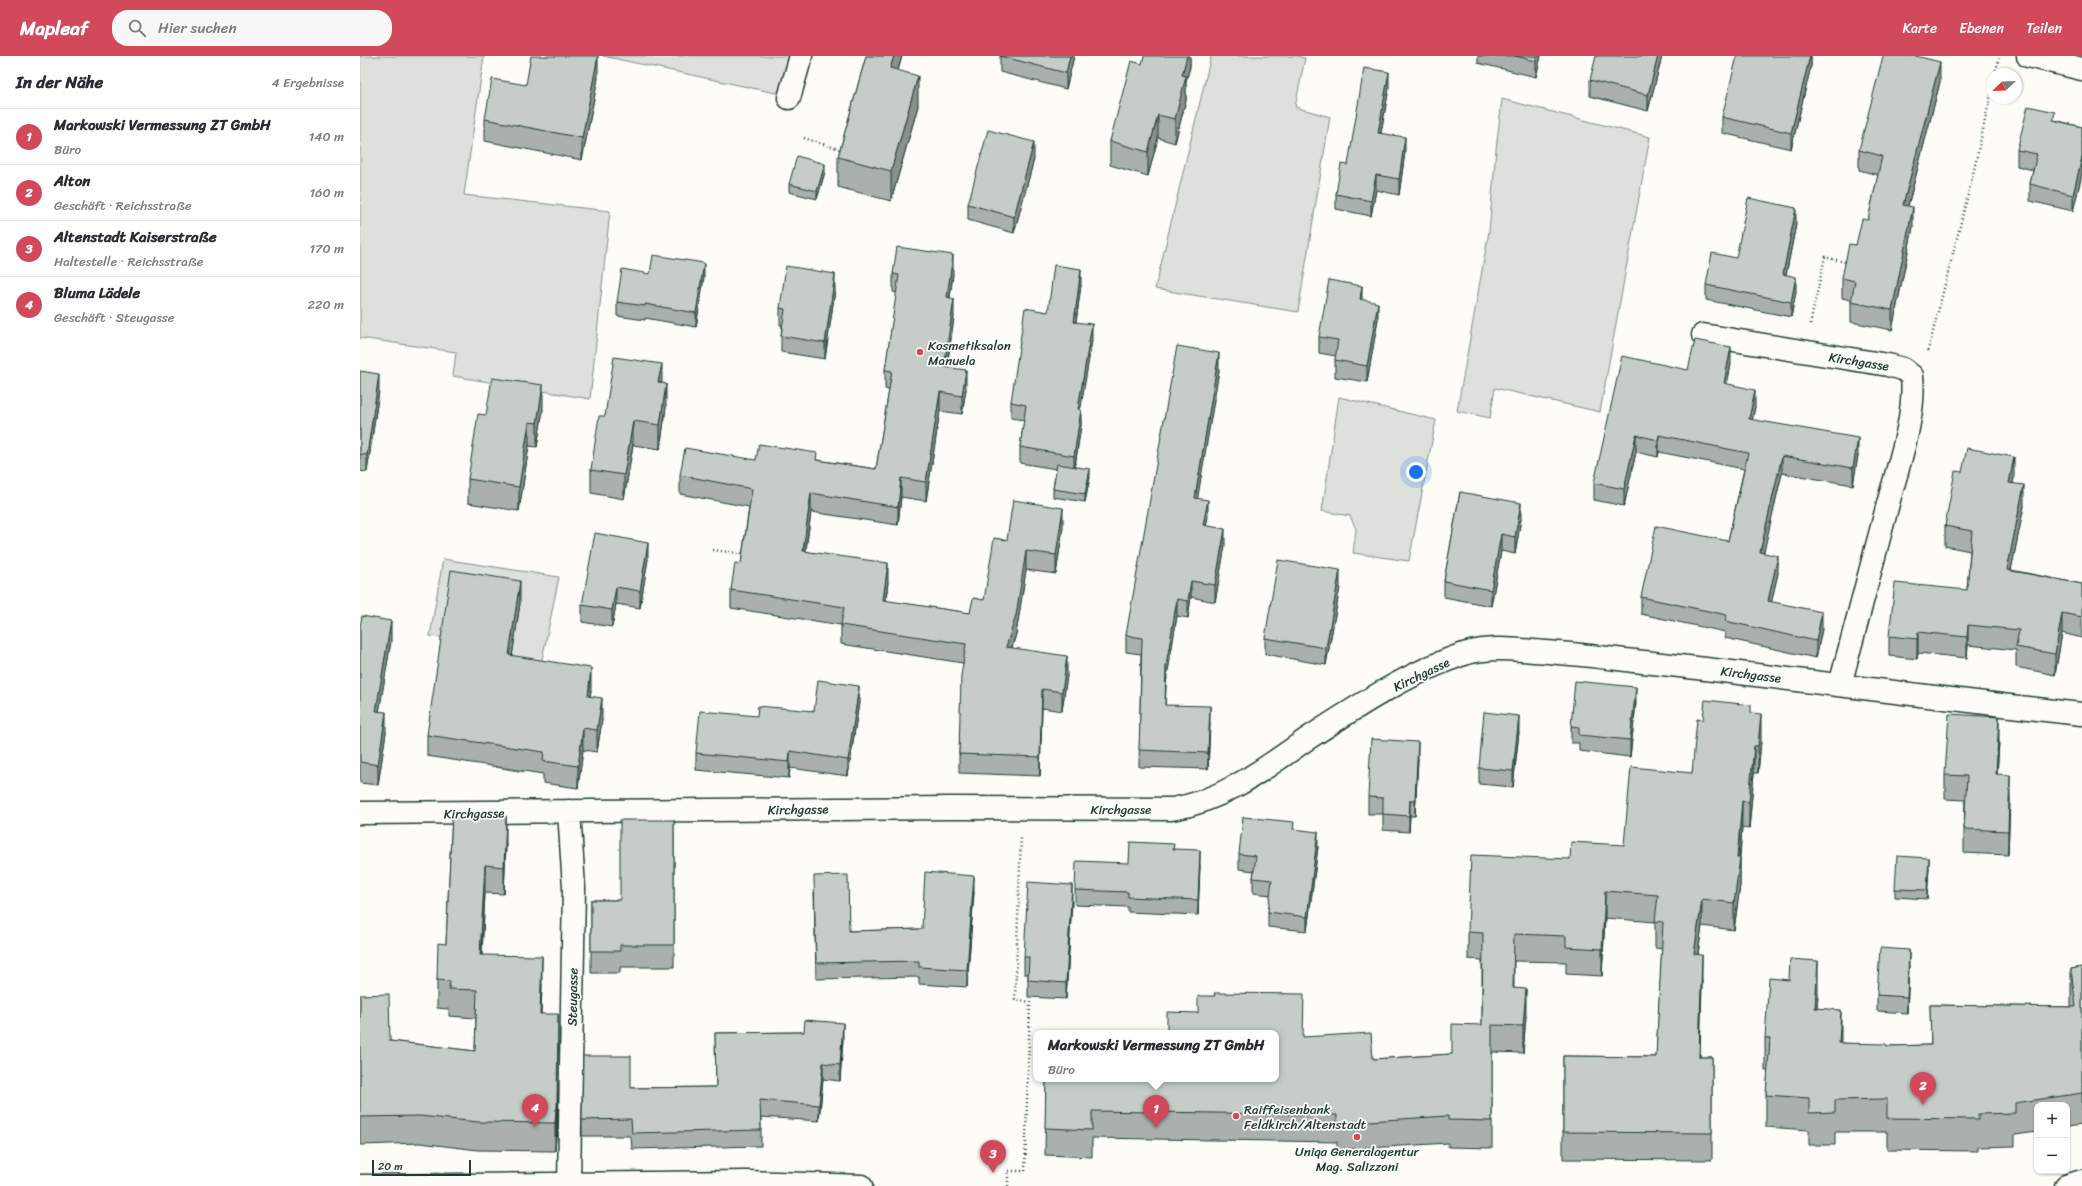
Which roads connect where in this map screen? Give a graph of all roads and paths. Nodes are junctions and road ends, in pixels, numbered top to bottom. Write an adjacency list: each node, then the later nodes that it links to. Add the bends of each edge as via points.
1 (801, 56): 6 (street)
2 (1999, 56): 4 (path)
3 (2028, 56): 5 (street)
4 (1996, 68)
5 (2082, 69)
6 (789, 98)
7 (1989, 104): 13 (path, via 1931,343 1923,361)
8 (804, 138): 9 (path)
9 (848, 152)
10 (1849, 264): 12 (path, via 1825,258)
11 (1703, 335): 12 (street, Kirchgasse)
12 (1804, 352): 13 (street, Kirchgasse, via 1888,365 1903,369)
13 (1912, 376): 16 (street, via 1914,390 1900,456)
14 (713, 550): 15 (path)
15 (745, 554)
16 (1840, 685): 17 (street, Kirchgasse); 18 (street, Kirchgasse, via 1558,652 1470,652 1410,677 1329,724 1231,789 1193,805 1172,809)
17 (2082, 714)
18 (1022, 808): 19 (street, Kirchgasse); 26 (path, via 1015,999 1030,1002 1025,1171 1008,1171)
19 (569, 811): 20 (street, Kirchgasse); 22 (street, Steugasse, via 574,888)
20 (360, 813)
21 (2082, 1181): 27 (street)
22 (569, 1184): 23 (street); 24 (street)
23 (648, 1184): 25 (street, via 747,1182)
24 (360, 1186)
25 (860, 1186)
26 (1008, 1186)
27 (2066, 1186)

